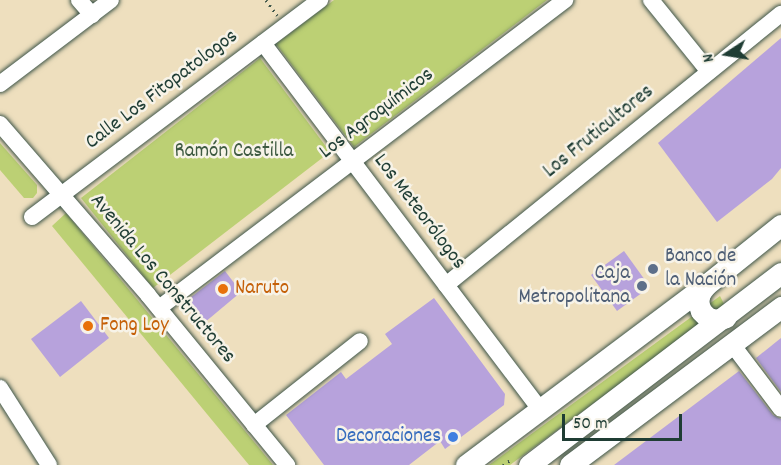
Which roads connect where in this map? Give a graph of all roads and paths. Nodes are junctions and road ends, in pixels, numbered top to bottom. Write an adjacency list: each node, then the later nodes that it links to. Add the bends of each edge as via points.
1 (80, 0): 7 (street)
2 (111, 0): 7 (street)
3 (320, 0): 8 (street, Calle Los Fitopatologos)
4 (565, 0): 12 (street, Los Agroquímicos)
5 (651, 0): 9 (street)
6 (781, 14): 9 (street, Los Fruticultores)
7 (92, 15): 10 (street)
8 (263, 43): 12 (street, Los Meteorólogos); 13 (street, Calle Los Fitopatologos)
9 (709, 72): 17 (street, Los Fruticultores)
10 (0, 84)
11 (0, 124): 13 (street, Avenida Los Constructores)
12 (352, 161): 17 (street, Los Meteorólogos); 20 (street, Los Agroquímicos)
13 (62, 194): 14 (street, Calle Los Fitopatologos); 20 (street, Avenida Los Constructores)
14 (32, 218)
15 (781, 225): 18 (main road)
16 (781, 273): 21 (main road)
17 (446, 285): 25 (street, Los Meteorólogos)
18 (706, 285): 21 (main road, via 698,302 701,311 708,318); 25 (main road)
19 (781, 307): 23 (main road)
20 (159, 308): 27 (street, Avenida Los Constructores)
21 (726, 317): 31 (main road)
22 (360, 341): 27 (street)
23 (732, 344): 26 (street); 32 (main road)
24 (0, 388): 28 (street)
25 (540, 409): 30 (main road)
26 (781, 409)
27 (254, 425): 29 (street, Avenida Los Constructores)
28 (49, 465)
29 (287, 465)
30 (466, 465)
31 (529, 465)
32 (570, 465)

